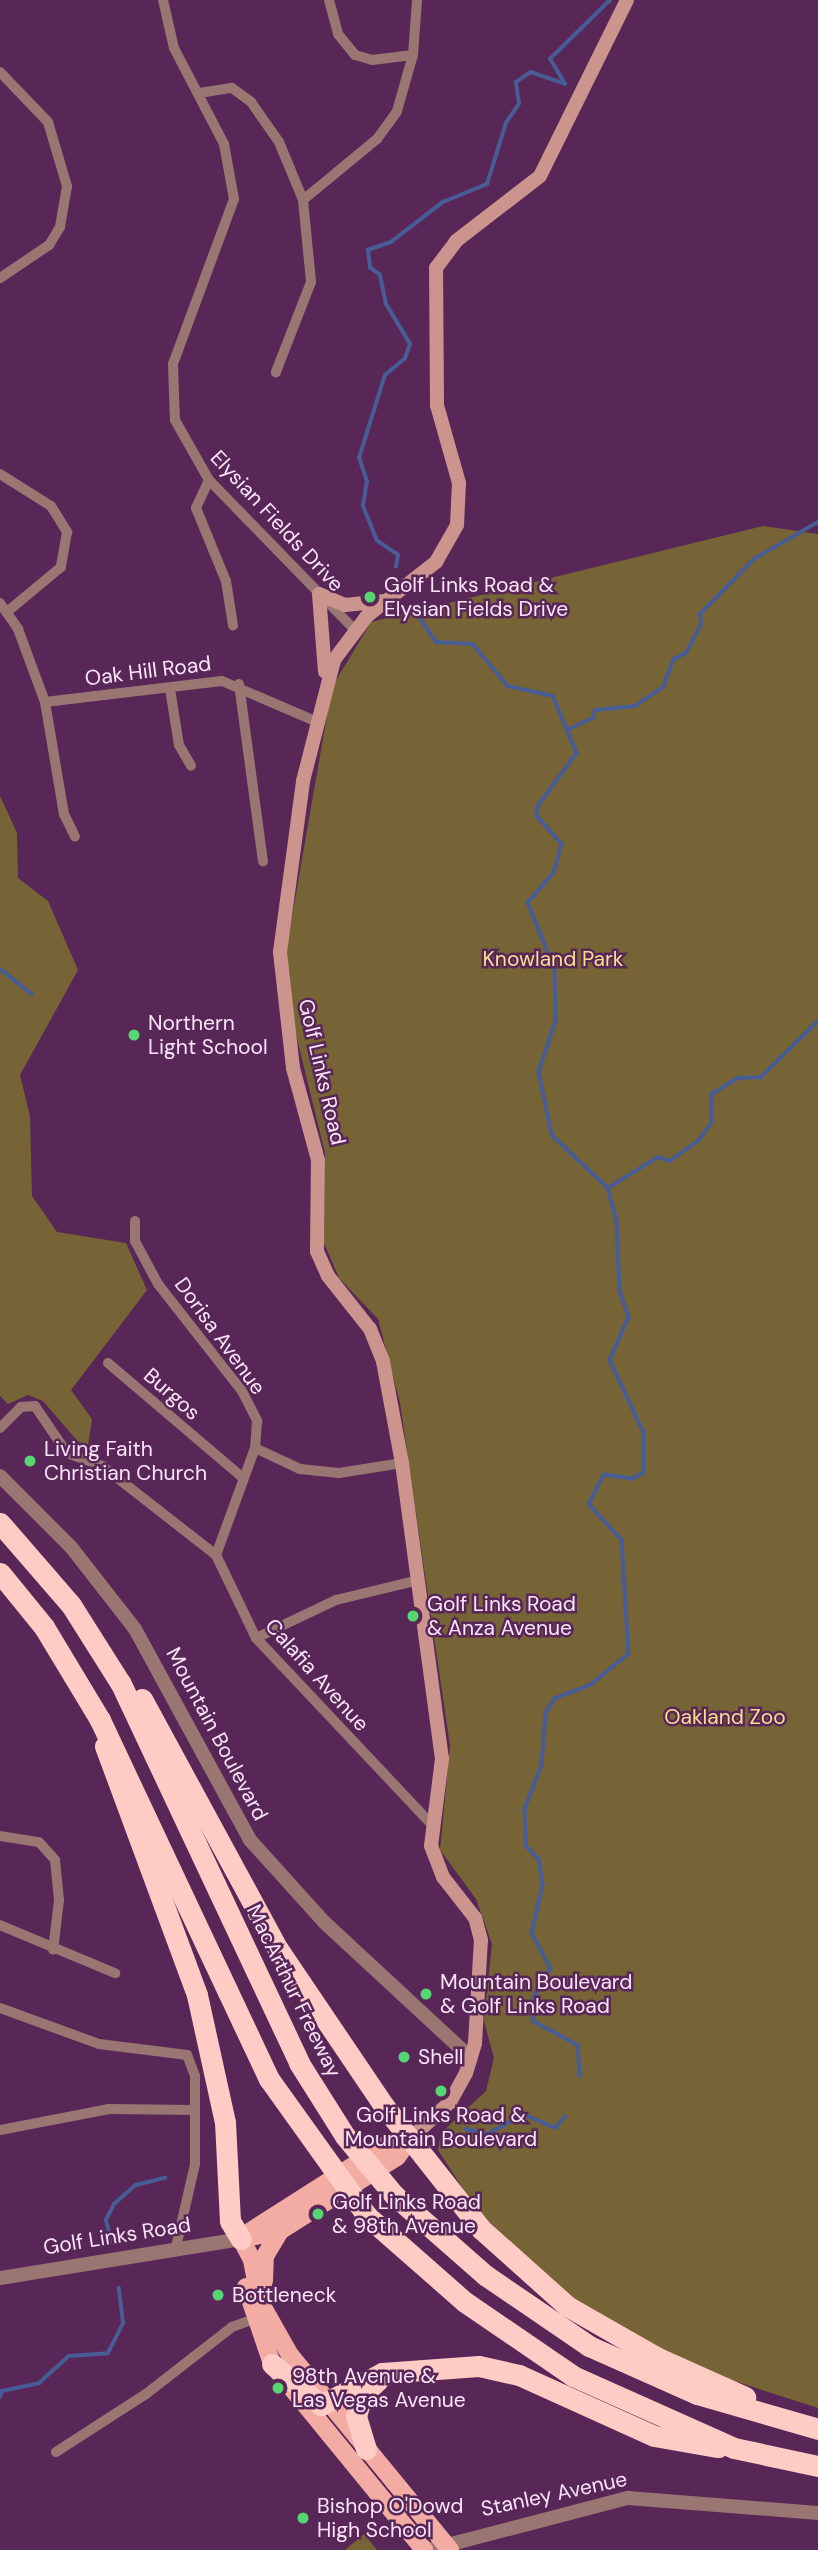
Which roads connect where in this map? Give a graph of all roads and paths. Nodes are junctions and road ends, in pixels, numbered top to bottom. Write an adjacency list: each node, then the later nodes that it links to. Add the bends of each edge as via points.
1 (163, 0): 7 (street, Elysian Fields Drive, via 174,48)
2 (329, 0): 5 (street, via 338,34 355,55 372,60)
3 (417, 0): 5 (street)
4 (627, 0): 14 (main road, Golf Links Road, via 540,176 456,241 436,268 438,405 459,483 460,514 436,562)
5 (413, 55): 8 (street, via 387,128)
6 (0, 72): 9 (street, via 48,122 67,186 63,217 49,245)
7 (198, 93): 8 (street, via 232,88 251,102 279,142); 12 (street, Elysian Fields Drive, via 224,144 234,199 176,353 170,389 180,435)
8 (303, 200): 10 (street, via 311,282)
9 (0, 278)
10 (276, 372)
11 (0, 474): 15 (street, via 51,506 67,532 61,567)
12 (209, 480): 13 (street, Elysian Fields Drive); 16 (street, via 196,508 226,581)
13 (319, 594): 14 (main road, via 352,606); 17 (street, Elysian Fields Drive); 18 (main road)
14 (386, 601): 17 (main road, Golf Links Road)
15 (4, 607): 21 (street)
16 (233, 625)
17 (354, 629): 18 (main road, Golf Links Road)
18 (325, 683): 22 (main road, Golf Links Road)
19 (239, 684): 20 (street, Oak Hill Road); 22 (street, Oak Hill Road); 25 (street)
20 (170, 689): 21 (street, Oak Hill Road); 23 (street, via 179,745)
21 (44, 702): 24 (street, via 65,814)
22 (315, 721): 30 (main road, Golf Links Road, via 285,907 282,996 318,1160 317,1251 328,1276 370,1329 383,1361)
23 (191, 766)
24 (75, 837)
25 (263, 861)
26 (135, 1221): 29 (street, Dorisa Avenue, via 135,1241 158,1284 242,1391 257,1421)
27 (108, 1363): 32 (street, Burgos)
28 (0, 1427): 34 (street, Calafia Avenue, via 21,1407 35,1406 67,1453 102,1466)
29 (256, 1448): 30 (street, via 300,1469 326,1471); 32 (street, Dorisa Avenue)
30 (402, 1463): 36 (main road, Golf Links Road)
31 (0, 1476): 46 (street, Mountain Boulevard, via 71,1547 135,1629 260,1853 324,1922)
32 (243, 1478): 34 (street, Dorisa Avenue)
33 (0, 1523): 37 (highway, MacArthur Freeway)
34 (216, 1555): 38 (street, Calafia Avenue)
35 (0, 1573): 39 (highway, via 44,1627)
36 (419, 1580): 38 (street, via 336,1600); 40 (main road, Golf Links Road, via 442,1759)
37 (71, 1605): 49 (highway, via 159,1724 262,1924); 59 (highway, MacArthur Freeway, via 143,1726 280,2027 345,2136 394,2195 485,2275 589,2346 660,2380)
38 (256, 1638): 40 (street, Calafia Avenue)
39 (100, 1720): 51 (highway, via 110,1771 197,1996 225,2122 230,2221); 61 (highway, via 249,2041 314,2150 367,2216 433,2277 537,2354 610,2396)
40 (434, 1828): 46 (main road, Golf Links Road, via 435,1864 480,1929)
41 (0, 1836): 43 (street, via 38,1842 55,1860 59,1899)
42 (0, 1924): 43 (street)
43 (53, 1950): 44 (street)
44 (115, 1973)
45 (0, 2008): 47 (street, via 76,2038 187,2055 195,2076)
46 (471, 2058): 49 (main road, Golf Links Road, via 450,2102)
47 (195, 2110): 48 (street, via 109,2109); 52 (street, via 194,2186)
48 (0, 2130)
49 (411, 2138): 50 (main road, Golf Links Road, via 397,2157); 51 (main road, Golf Links Road, via 386,2146); 59 (highway, via 481,2229 535,2284 656,2357)
50 (280, 2231): 51 (main road, Golf Links Road); 54 (main road, via 264,2262)
51 (241, 2239): 52 (street, Golf Links Road); 54 (main road, via 254,2264 260,2302); 55 (main road)
52 (175, 2250): 53 (street, Golf Links Road)
53 (0, 2278)
54 (272, 2315): 55 (street); 58 (main road, via 290,2355)
55 (252, 2319): 56 (main road); 63 (street)
56 (272, 2364): 58 (highway, via 313,2404); 66 (main road)
57 (396, 2372): 58 (highway); 61 (highway, via 479,2366 519,2375 680,2445); 62 (highway, via 374,2381 358,2404)
58 (329, 2403): 62 (main road)
59 (784, 2422): 60 (highway, MacArthur Freeway)
60 (818, 2429)
61 (734, 2448): 64 (highway)
62 (366, 2449): 66 (main road)
63 (56, 2452)
64 (818, 2466)
65 (818, 2513): 66 (street, Stanley Avenue, via 628,2498)
66 (437, 2548)

